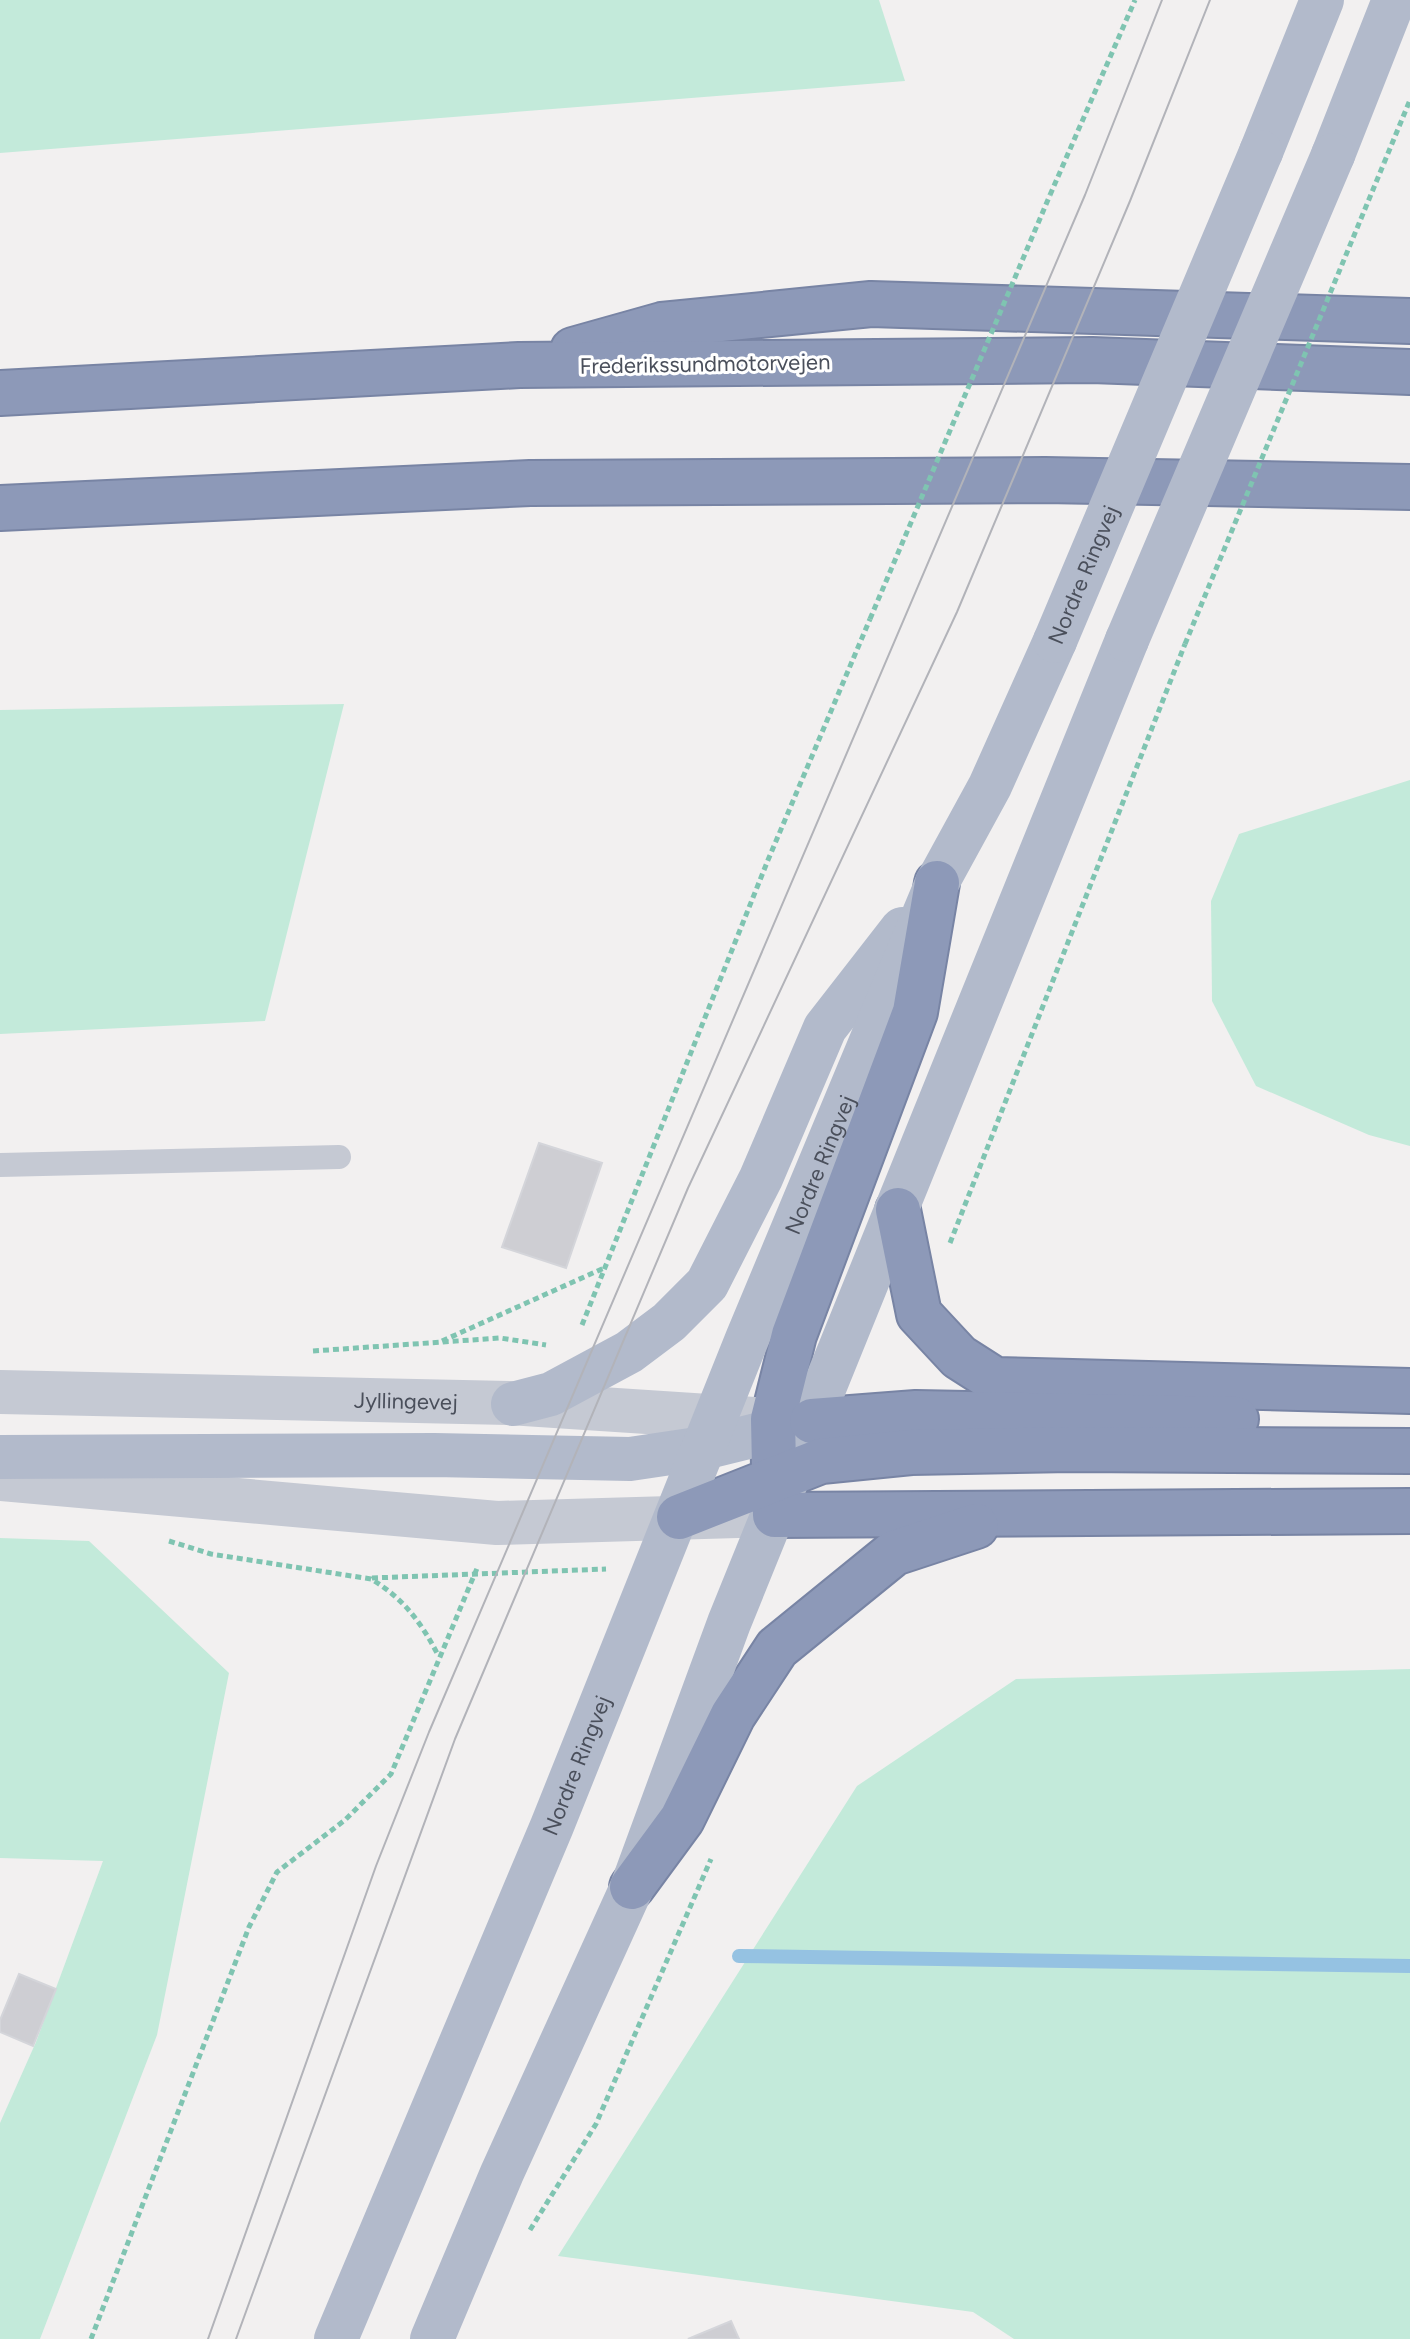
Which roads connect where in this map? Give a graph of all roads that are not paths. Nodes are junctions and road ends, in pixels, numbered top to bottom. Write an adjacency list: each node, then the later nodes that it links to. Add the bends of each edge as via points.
1 (1322, 0): 9 (main road, Nordre Ringvej, bridge, via 1055,641 990,786)
2 (1394, 0): 12 (main road, bridge, via 1127,640)
3 (1410, 321): 4 (highway, via 871,304 662,325)
4 (519, 365): 5 (highway, Frederikssundmotorvejen, via 1092,360); 6 (highway, Frederikssundmotorvejen)
5 (1410, 372)
6 (0, 393)
7 (1410, 487): 8 (highway, via 1045,480 530,483)
8 (0, 508)
9 (937, 883): 15 (main road, via 825,1028 761,1178 707,1284 629,1352); 17 (main road, Nordre Ringvej); 19 (highway, via 915,1012 794,1335)
10 (339, 1157): 11 (lane)
11 (0, 1165)
12 (898, 1210): 13 (highway, via 919,1314 959,1357 995,1380); 19 (main road)
13 (1410, 1391)
14 (0, 1392): 15 (street, Jyllingevej)
15 (532, 1399): 17 (street, Jyllingevej)
16 (1410, 1422): 19 (highway, via 916,1413)
17 (710, 1433): 19 (street, Jyllingevej); 20 (main road, via 630,1459); 24 (main road, Nordre Ringvej)
18 (1410, 1451): 19 (highway, via 1071,1449 911,1452 821,1461)
19 (783, 1456): 23 (highway); 24 (highway); 25 (main road, via 729,1623)
20 (0, 1457)
21 (0, 1479): 24 (street, via 497,1523)
22 (1410, 1511): 23 (highway)
23 (1013, 1514): 25 (highway, via 894,1553 777,1648 733,1715 682,1819)
24 (679, 1517): 26 (main road, Nordre Ringvej)
25 (632, 1887): 27 (main road)
26 (336, 2339)
27 (432, 2339)

